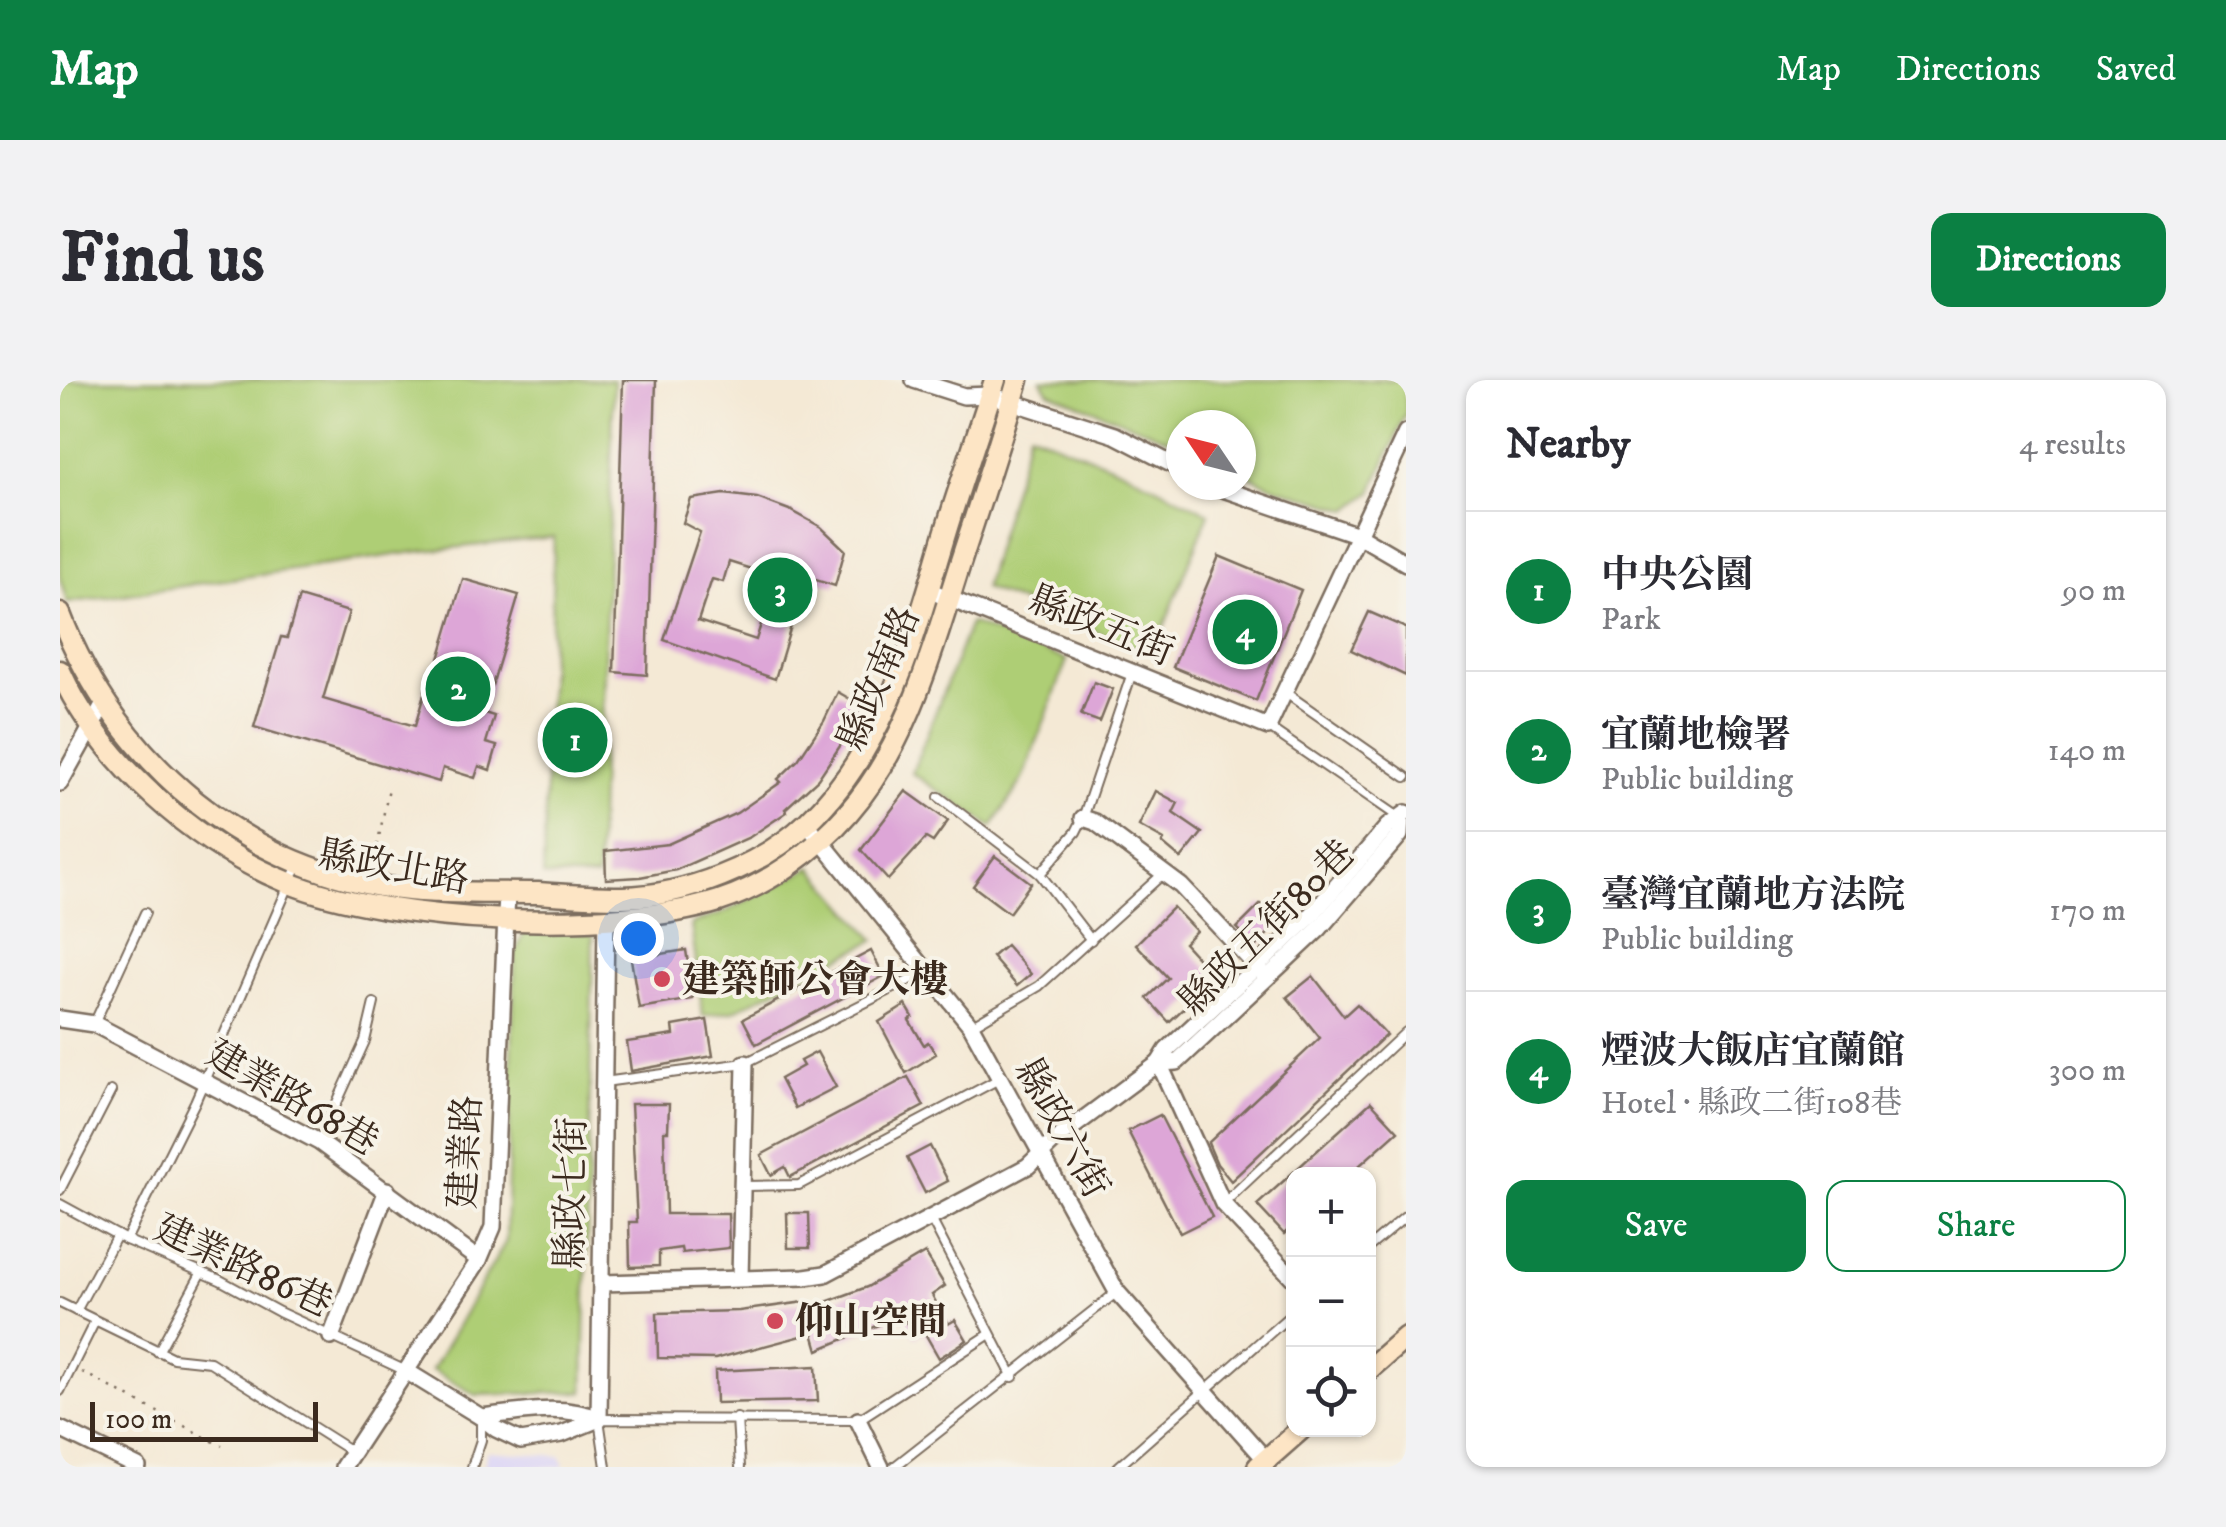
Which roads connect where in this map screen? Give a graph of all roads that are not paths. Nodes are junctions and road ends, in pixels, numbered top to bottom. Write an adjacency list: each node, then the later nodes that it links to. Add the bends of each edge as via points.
1 (914, 380): 4 (street, via 964,396)
2 (974, 380): 4 (street)
3 (1018, 380): 5 (street, 縣政南路)
4 (993, 388): 5 (street); 11 (street, 縣政南路)
5 (1012, 402): 7 (street, via 1115,435); 12 (street, 縣政南路)
6 (1406, 433): 9 (street)
7 (1166, 460)
8 (1256, 500): 9 (street)
9 (1358, 535): 10 (street); 16 (street)
10 (1406, 563)
11 (928, 590): 12 (street, 縣政五街); 25 (street, 縣政南路, via 881,721)
12 (949, 598): 15 (street, 縣政五街); 25 (street, 縣政南路, via 902,728 879,771 858,799)
13 (60, 614): 17 (street, 縣政北路)
14 (60, 670): 18 (street, 縣政北路)
15 (1132, 673): 19 (street, 縣政五街); 24 (lane)
16 (1283, 691): 19 (street); 20 (lane)
17 (104, 704): 18 (street); 26 (street, 縣政北路, via 180,792 238,834)
18 (91, 727): 21 (street); 29 (street, 縣政北路, via 146,788 199,832)
19 (1268, 727): 23 (lane, 縣政五街)
20 (1406, 778)
21 (60, 784)
22 (939, 797): 28 (lane)
23 (1404, 816): 36 (street, 縣政五街80巷, via 1400,836 1320,929)
24 (1084, 818): 27 (street); 28 (lane)
25 (813, 832): 30 (street, 縣政南路, via 666,892); 33 (street, 縣政南路, via 764,881 722,900); 35 (street, 縣政六街)
26 (299, 862): 29 (lane); 30 (street, 縣政北路, via 410,890)
27 (1165, 872): 34 (lane); 36 (street)
28 (1040, 874): 34 (lane)
29 (290, 884): 32 (street, 縣政北路, via 414,912); 45 (lane)
30 (507, 892): 32 (street, 建業路)
31 (145, 913): 39 (lane)
32 (506, 918): 33 (street, 縣政南路); 59 (street, 建業路, via 496,1207)
33 (606, 920): 46 (street, 縣政七街)
34 (1092, 940): 40 (lane, via 1039,986)
35 (926, 972): 40 (street, 縣政六街); 42 (lane)
36 (1261, 972): 43 (street, 縣政五街80巷, via 1166,1050)
37 (374, 1003): 48 (lane, via 365,1041)
38 (60, 1018): 39 (street, 建業路68巷)
39 (94, 1024): 45 (street, 建業路68巷)
40 (970, 1026): 44 (street, 縣政六街)
41 (1406, 1032): 54 (lane)
42 (745, 1063): 46 (lane); 50 (street)
43 (1159, 1063): 49 (street, 縣政五街80巷); 54 (street)
44 (998, 1080): 49 (street, 縣政六街); 50 (lane, via 799,1185)
45 (203, 1081): 48 (street, 建業路68巷); 57 (lane)
46 (604, 1082): 63 (street, 縣政七街)
47 (111, 1091): 51 (lane)
48 (319, 1142): 52 (street, 建業路68巷)
49 (1040, 1154): 56 (street, 縣政五街80巷); 64 (street, 縣政六街)
50 (742, 1186): 62 (street)
51 (60, 1190)
52 (387, 1190): 59 (street, 建業路68巷); 70 (street)
53 (60, 1204): 57 (lane, 建業路86巷)
54 (1223, 1204): 60 (street)
55 (1406, 1216): 58 (lane)
56 (930, 1217): 62 (street, 縣政五街80巷, via 825,1274); 69 (lane)
57 (122, 1238): 61 (lane, 建業路86巷); 66 (lane)
58 (1376, 1241)
59 (479, 1260): 74 (street, 建業路)
60 (1286, 1270)
61 (202, 1272): 70 (lane, 建業路86巷); 72 (lane)
62 (740, 1278): 63 (street, 縣政五街80巷)
63 (602, 1283): 80 (street, 縣政七街)
64 (1117, 1292): 75 (lane); 76 (street, 縣政六街)
65 (60, 1303): 66 (lane)
66 (76, 1311): 68 (lane)
67 (1286, 1319): 76 (lane)
68 (96, 1321): 72 (lane); 77 (lane)
69 (990, 1334): 75 (lane); 81 (lane)
70 (331, 1336): 74 (lane, 建業路86巷)
71 (1406, 1338): 73 (street)
72 (158, 1352): 84 (lane, via 210,1362)
73 (1376, 1363)
74 (406, 1372): 78 (street); 84 (street, 建業路)
75 (1012, 1377): 92 (lane)
76 (1205, 1390): 85 (street, 縣政六街); 93 (lane)
77 (60, 1391)
78 (481, 1417): 80 (street, via 560,1409); 80 (street, via 521,1440); 88 (lane)
79 (737, 1418): 80 (lane); 81 (lane); 90 (lane)
80 (599, 1419): 89 (lane, 縣政七街)
81 (858, 1420): 91 (street)
82 (60, 1428): 86 (street)
83 (1292, 1437): 85 (street)
84 (353, 1452): 87 (street, 建業路)
85 (1262, 1464)
86 (138, 1467)
87 (343, 1467)
88 (472, 1467)
89 (606, 1467)
90 (740, 1467)
91 (881, 1467)
92 (894, 1467)
93 (1118, 1467)

